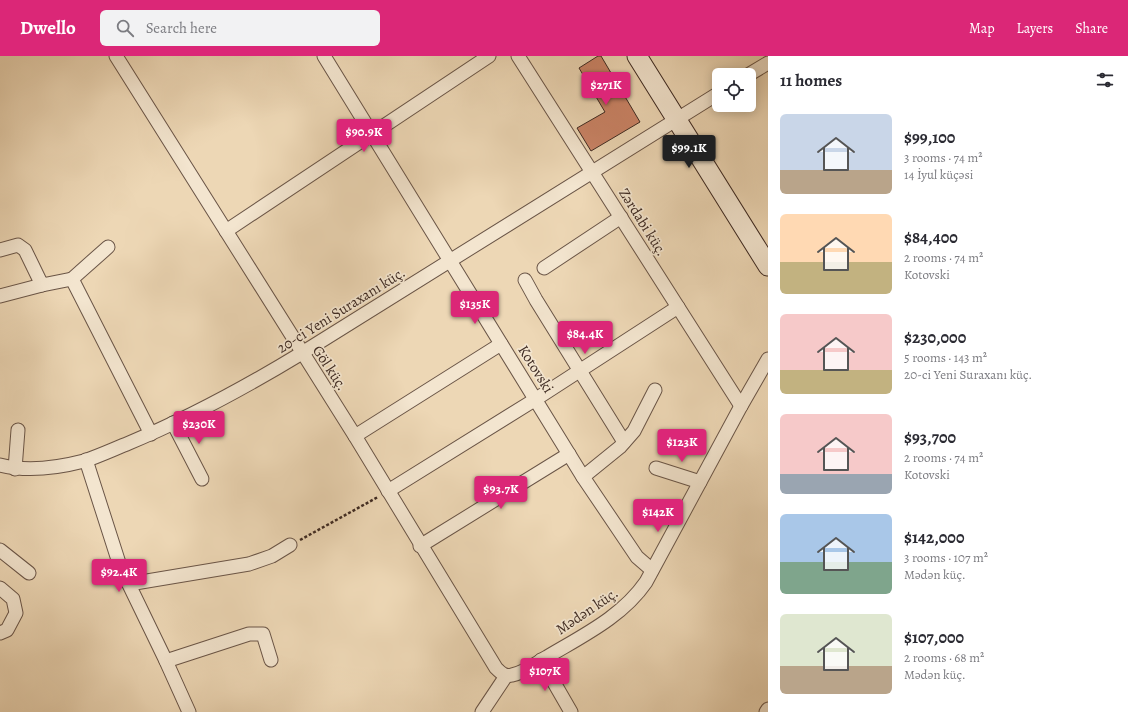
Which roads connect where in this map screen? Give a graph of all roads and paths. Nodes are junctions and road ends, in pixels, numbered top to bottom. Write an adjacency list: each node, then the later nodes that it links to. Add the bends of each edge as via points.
1 (116, 56): 13 (street, Göl küç.)
2 (324, 56): 10 (street, Kotovski)
3 (489, 56): 10 (street)
4 (518, 56): 11 (street, Zərdabi küç.)
5 (637, 56): 9 (street)
6 (768, 63): 7 (street)
7 (756, 70)
8 (712, 97): 9 (street, 20-ci Yeni Suraxanı küç.)
9 (676, 119): 11 (street, 20-ci Yeni Suraxanı küç.); 17 (street)
10 (371, 134): 13 (street); 16 (street, Kotovski)
11 (593, 173): 12 (street, Zərdabi küç.); 16 (street, 20-ci Yeni Suraxanı küç.)
12 (621, 217): 18 (street); 23 (street, Zərdabi küç.)
13 (226, 231): 25 (street, Göl küç.)
14 (108, 247): 19 (street)
15 (0, 250): 21 (street, via 18,245 25,250)
16 (450, 260): 24 (street, Kotovski); 25 (street, 20-ci Yeni Suraxanı küç.)
17 (768, 266)
18 (544, 268)
19 (72, 279): 21 (street); 33 (street)
20 (525, 280): 27 (street)
21 (42, 285): 22 (street)
22 (0, 296)
23 (678, 308): 27 (street); 30 (street, Zərdabi küç.)
24 (501, 344): 29 (street, Kotovski); 34 (street)
25 (302, 354): 31 (street, 20-ci Yeni Suraxanı küç.); 34 (street, Göl küç.)
26 (768, 359): 30 (street, Mədən küç.)
27 (580, 371): 29 (street); 35 (street)
28 (655, 390): 35 (street, via 634,431)
29 (536, 400): 36 (street, Kotovski); 44 (street)
30 (741, 406): 43 (street, Mədən küç.)
31 (173, 423): 33 (street, 20-ci Yeni Suraxanı küç.); 42 (street)
32 (18, 430): 40 (street)
33 (151, 434): 37 (street, 20-ci Yeni Suraxanı küç.)
34 (355, 436): 44 (street, Göl küç.)
35 (624, 442): 41 (street)
36 (569, 454): 41 (street, Kotovski); 46 (street)
37 (86, 460): 40 (street, 20-ci Yeni Suraxanı küç., via 28,470); 50 (street, via 111,542)
38 (0, 465): 40 (street, 20-ci Yeni Suraxanı küç.)
39 (656, 468): 43 (street)
40 (15, 469)
41 (583, 477): 48 (street, Kotovski, via 637,557)
42 (202, 479)
43 (700, 482): 48 (street, Mədən küç.)
44 (388, 492): 45 (path); 46 (street, Göl küç.)
45 (290, 545): 50 (street, via 272,556 249,564)
46 (420, 546): 56 (street, Göl küç., via 496,668)
47 (0, 550): 49 (street)
48 (652, 570): 54 (street, Mədən küç., via 629,603 602,624)
49 (29, 573)
50 (129, 584): 55 (street)
51 (0, 588): 52 (street, via 13,599 16,614 7,630)
52 (0, 633)
53 (271, 660): 55 (street, via 263,634 249,634)
54 (541, 660): 56 (street, Mədən küç., via 519,673); 60 (street)
55 (166, 661): 58 (street)
56 (506, 676): 59 (street)
57 (768, 709): 61 (street)
58 (189, 712)
59 (482, 712)
60 (571, 712)
61 (766, 712)

